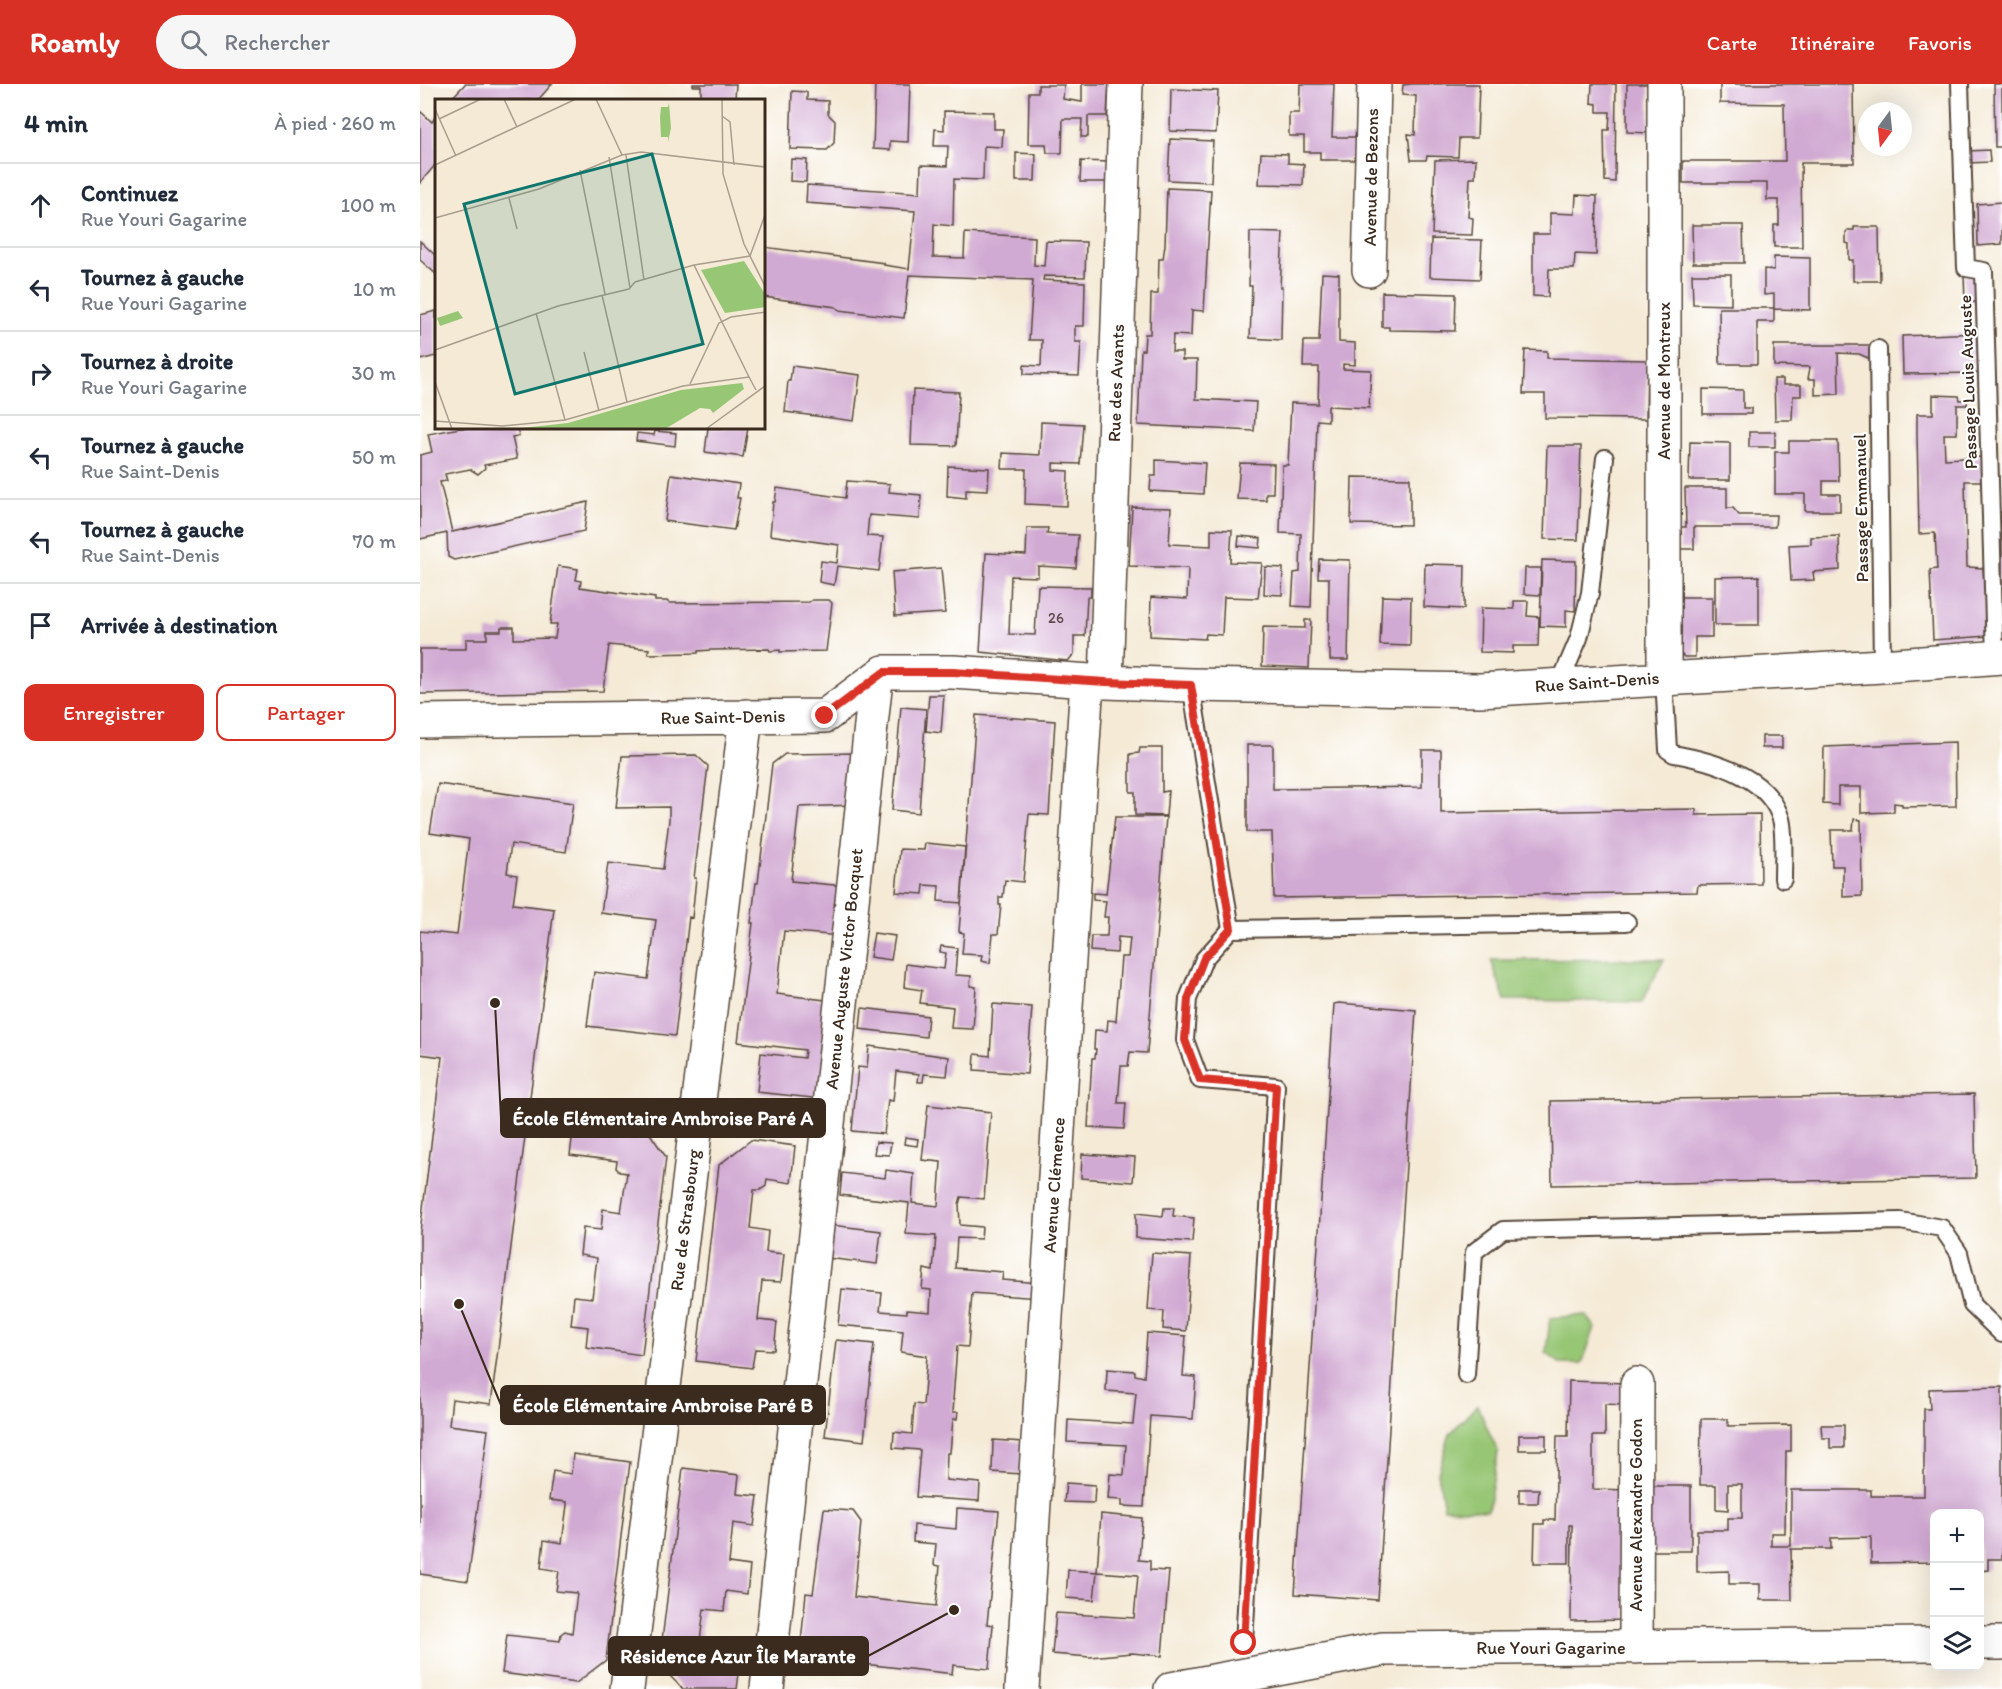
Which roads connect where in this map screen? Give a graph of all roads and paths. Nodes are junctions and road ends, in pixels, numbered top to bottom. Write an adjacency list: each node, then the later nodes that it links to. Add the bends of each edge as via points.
1 (1126, 84): 12 (street, Rue des Avants)
2 (1374, 84): 5 (street, Avenue de Bezons)
3 (1664, 84): 10 (street, Avenue de Montreux)
4 (1960, 84): 8 (lane, Passage Louis Auguste, via 1966,268 1984,271)
5 (1369, 270)
6 (1878, 349): 9 (lane, Passage Emmanuel)
7 (1605, 458): 14 (lane, via 1590,593 1579,638)
8 (1998, 657): 9 (street, Rue Saint-Denis)
9 (1882, 666): 10 (street, Rue Saint-Denis)
10 (1664, 678): 14 (street, Rue Saint-Denis); 17 (lane, via 1668,750 1740,772 1762,789 1782,820)
11 (876, 679): 12 (street, Rue Saint-Denis, via 884,672 953,672); 15 (street, Rue Saint-Denis, via 825,716); 29 (street, Avenue Auguste Victor Bocquet)
12 (1096, 682): 13 (street, Rue Saint-Denis); 30 (street, Avenue Clémence)
13 (1191, 685): 14 (street, Rue Saint-Denis, via 1480,690); 19 (lane)
14 (1559, 685)
15 (746, 716): 16 (street, Rue Saint-Denis); 28 (street, Rue de Strasbourg)
16 (420, 721)
17 (1783, 879)
18 (1627, 922): 19 (lane)
19 (1231, 929): 23 (lane, via 1204,958 1188,999 1185,1040 1200,1080 1276,1086)
20 (2002, 1334): 21 (lane, via 1972,1305 1959,1253 1942,1228 1900,1221 1503,1230 1474,1252)
21 (1466, 1375)
22 (1637, 1383): 27 (street, Avenue Alexandre Godon)
23 (1244, 1643)
24 (1984, 1643): 25 (street)
25 (2002, 1643)
26 (1930, 1644): 27 (street, Rue Youri Gagarine)
27 (1636, 1647): 31 (street, Rue Youri Gagarine, via 1383,1649)
28 (627, 1689)
29 (767, 1689)
30 (1022, 1689)
31 (1171, 1689)

